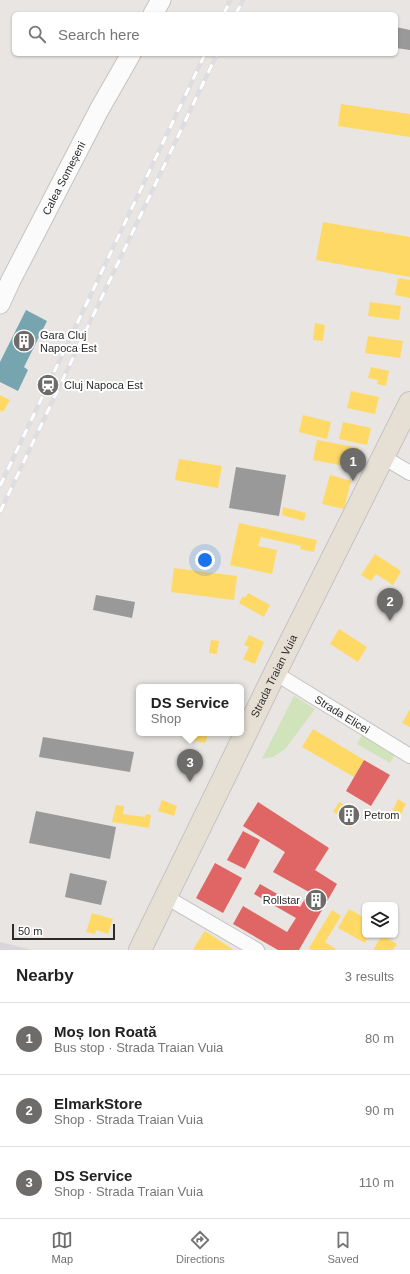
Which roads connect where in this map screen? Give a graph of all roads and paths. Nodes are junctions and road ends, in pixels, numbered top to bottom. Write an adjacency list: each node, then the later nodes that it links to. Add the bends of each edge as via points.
1 (161, 0): 2 (main road)
2 (154, 12)
3 (130, 56): 4 (main road, Calea Someșeni, via 99,110)
4 (0, 304)
5 (410, 403): 6 (main road, Strada Traian Vuia)
6 (383, 457): 7 (street); 8 (main road, Strada Traian Vuia)
7 (410, 473)
8 (275, 673): 9 (street, Strada Elicei); 10 (main road, Strada Traian Vuia)
9 (410, 756)
10 (166, 897): 11 (main road, Strada Traian Vuia); 12 (street)
11 (140, 950)
12 (257, 950)

